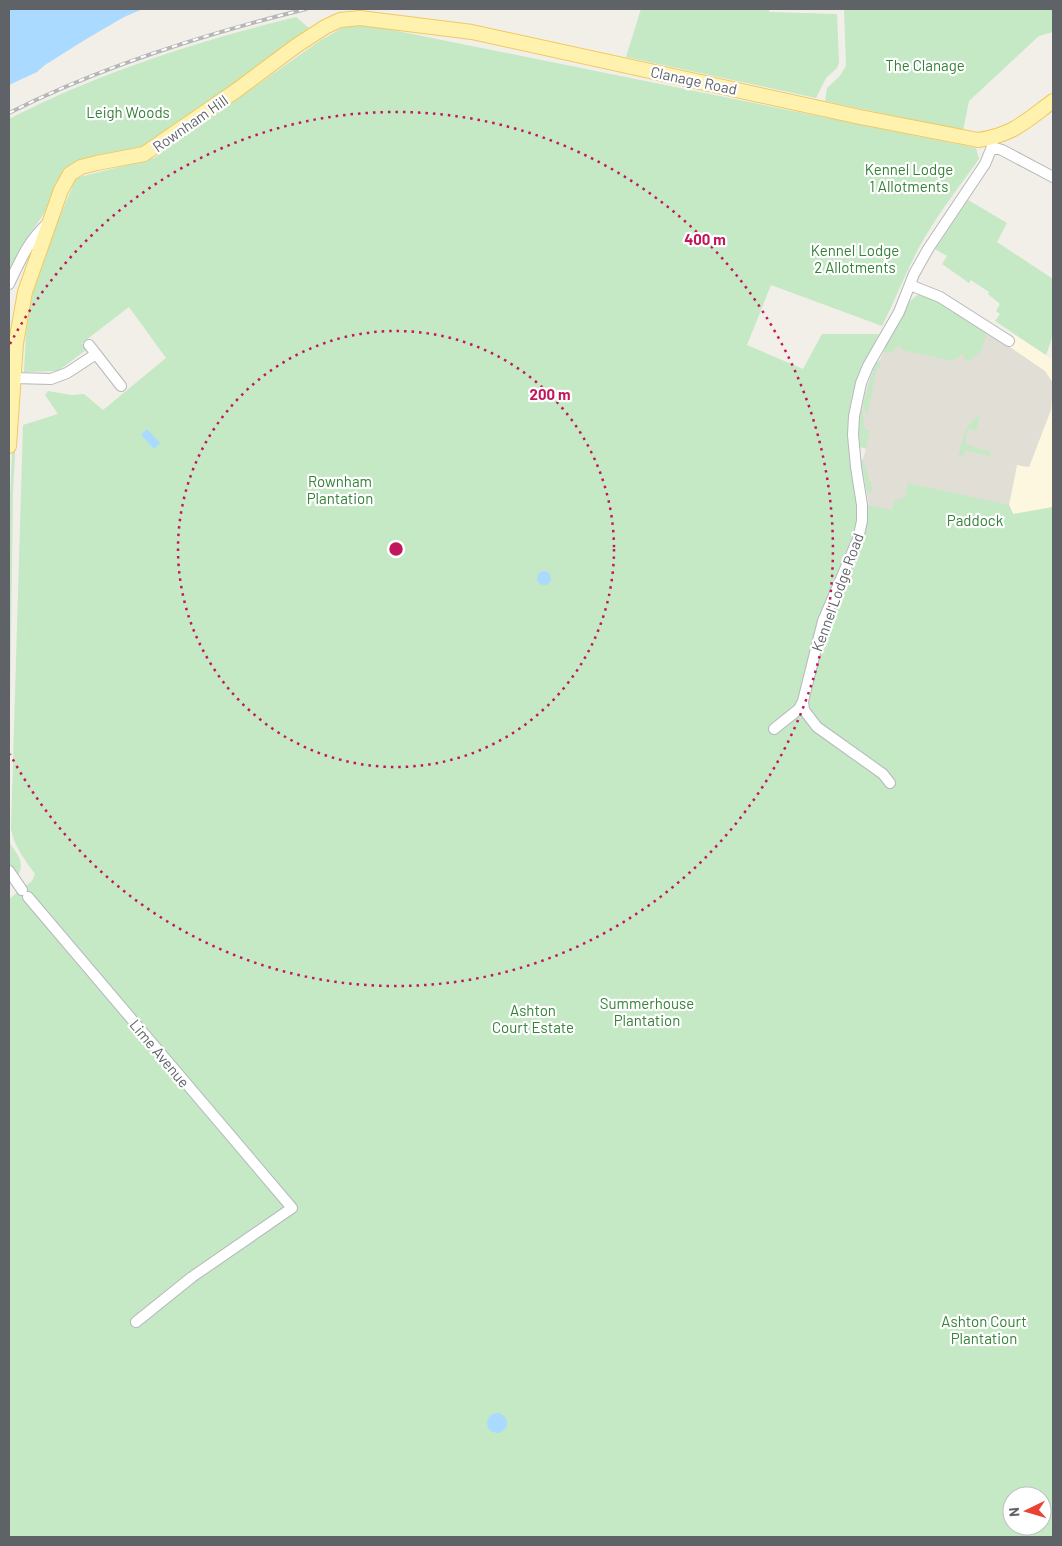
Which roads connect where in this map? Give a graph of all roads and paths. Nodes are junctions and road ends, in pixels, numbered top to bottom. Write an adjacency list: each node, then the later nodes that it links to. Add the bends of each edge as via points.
1 (325, 27): 3 (main road, Clanage Road, via 340,20 360,18 472,32); 5 (main road, Rownham Hill, via 144,154 97,163 70,174)
2 (1053, 101): 3 (main road, Clanage Road)
3 (991, 143): 4 (street); 7 (street, Kennel Lodge Road, via 985,164 932,241)
4 (1053, 177)
5 (50, 222): 6 (street, via 35,234); 11 (main road, Rownham Hill, via 25,292)
6 (9, 284)
7 (910, 284): 8 (street, via 940,297); 14 (street, Kennel Lodge Road, via 868,366 858,395 853,435 862,521 858,539 823,621)
8 (1009, 341)
9 (89, 346): 10 (street)
10 (96, 354): 11 (street, via 67,373 51,379); 12 (street)
11 (14, 378): 13 (main road, Rownham Hill)
12 (121, 386)
13 (9, 446)
14 (804, 701): 15 (street); 16 (street, via 804,710 817,727 883,774)
15 (774, 729)
16 (890, 783)
17 (9, 871): 19 (street, Lime Avenue)
18 (9, 887): 19 (street)
19 (23, 891): 20 (street, Lime Avenue, via 292,1208 192,1277)
20 (136, 1322)

